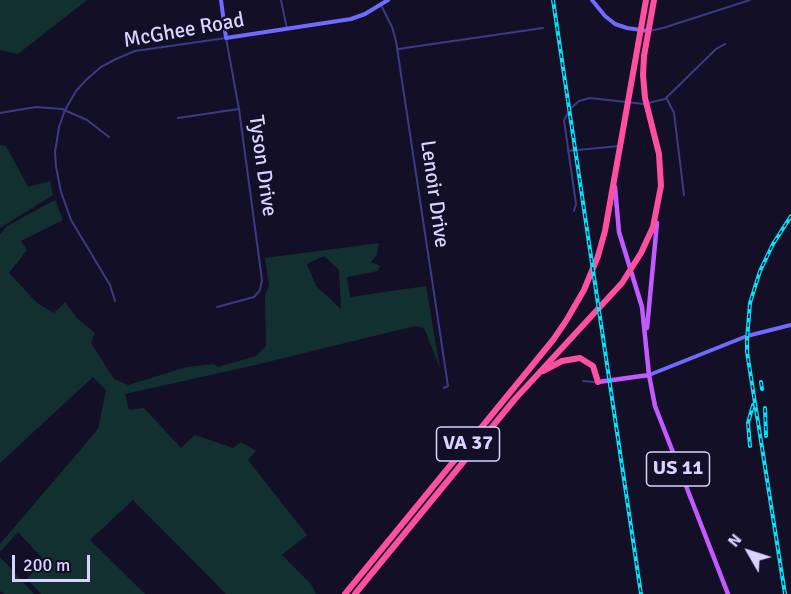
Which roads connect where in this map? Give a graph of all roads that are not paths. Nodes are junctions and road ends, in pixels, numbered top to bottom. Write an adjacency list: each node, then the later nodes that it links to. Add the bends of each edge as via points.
1 (221, 0): 13 (street, Tyson Drive)
2 (281, 0): 10 (street)
3 (388, 0): 8 (street, McGhee Road)
4 (592, 0): 11 (street, via 613,23)
5 (646, 0): 11 (highway, US 11)
6 (654, 0): 12 (highway, US 11)
7 (750, 0): 12 (street)
8 (381, 5): 10 (street, McGhee Road, via 351,19); 15 (street, Lenoir Drive)
9 (543, 28): 15 (street)
10 (286, 29): 13 (street, McGhee Road)
11 (640, 30): 12 (street); 17 (highway, US 11)
12 (648, 31): 18 (highway, US 11, via 643,65)
13 (226, 38): 19 (street, Tyson Drive); 20 (street, McGhee Road, via 135,51 116,59 86,80)
14 (725, 44): 16 (street)
15 (398, 49): 37 (street, Lenoir Drive, via 448,386)
16 (667, 98): 18 (street); 28 (street, via 674,113)
17 (627, 103): 18 (street); 24 (highway, US 11); 25 (street, via 590,98 574,105 565,118)
18 (647, 104): 27 (highway, US 11, via 659,154)
19 (239, 109): 22 (street); 31 (street, Tyson Drive, via 262,284 251,299)
20 (65, 110): 21 (street, via 36,107); 23 (street, via 87,120); 30 (street, McGhee Road, via 55,152 61,192 71,220)
21 (0, 113)
22 (178, 118)
23 (109, 138)
24 (620, 146): 25 (street); 26 (highway, US 11)
25 (568, 151): 29 (street)
26 (617, 164): 33 (main road, US 11, via 617,223 640,299); 39 (highway, VA 37, via 600,250 584,290 553,340)
27 (661, 186): 33 (main road, US 11); 38 (highway, VA 37, via 653,227 622,283)
28 (684, 195)
29 (574, 211)
30 (115, 301)
31 (217, 307)
32 (791, 326): 34 (street, via 747,336)
33 (646, 343): 34 (main road, US 11)
34 (649, 375): 36 (main road); 41 (main road, US 11, via 662,428)
35 (583, 381): 36 (street)
36 (598, 382): 38 (highway, via 593,366 583,359 556,364 537,377)
37 (444, 388)
38 (478, 443): 40 (highway, VA 37)
39 (345, 594)
40 (355, 594)
41 (728, 594)

